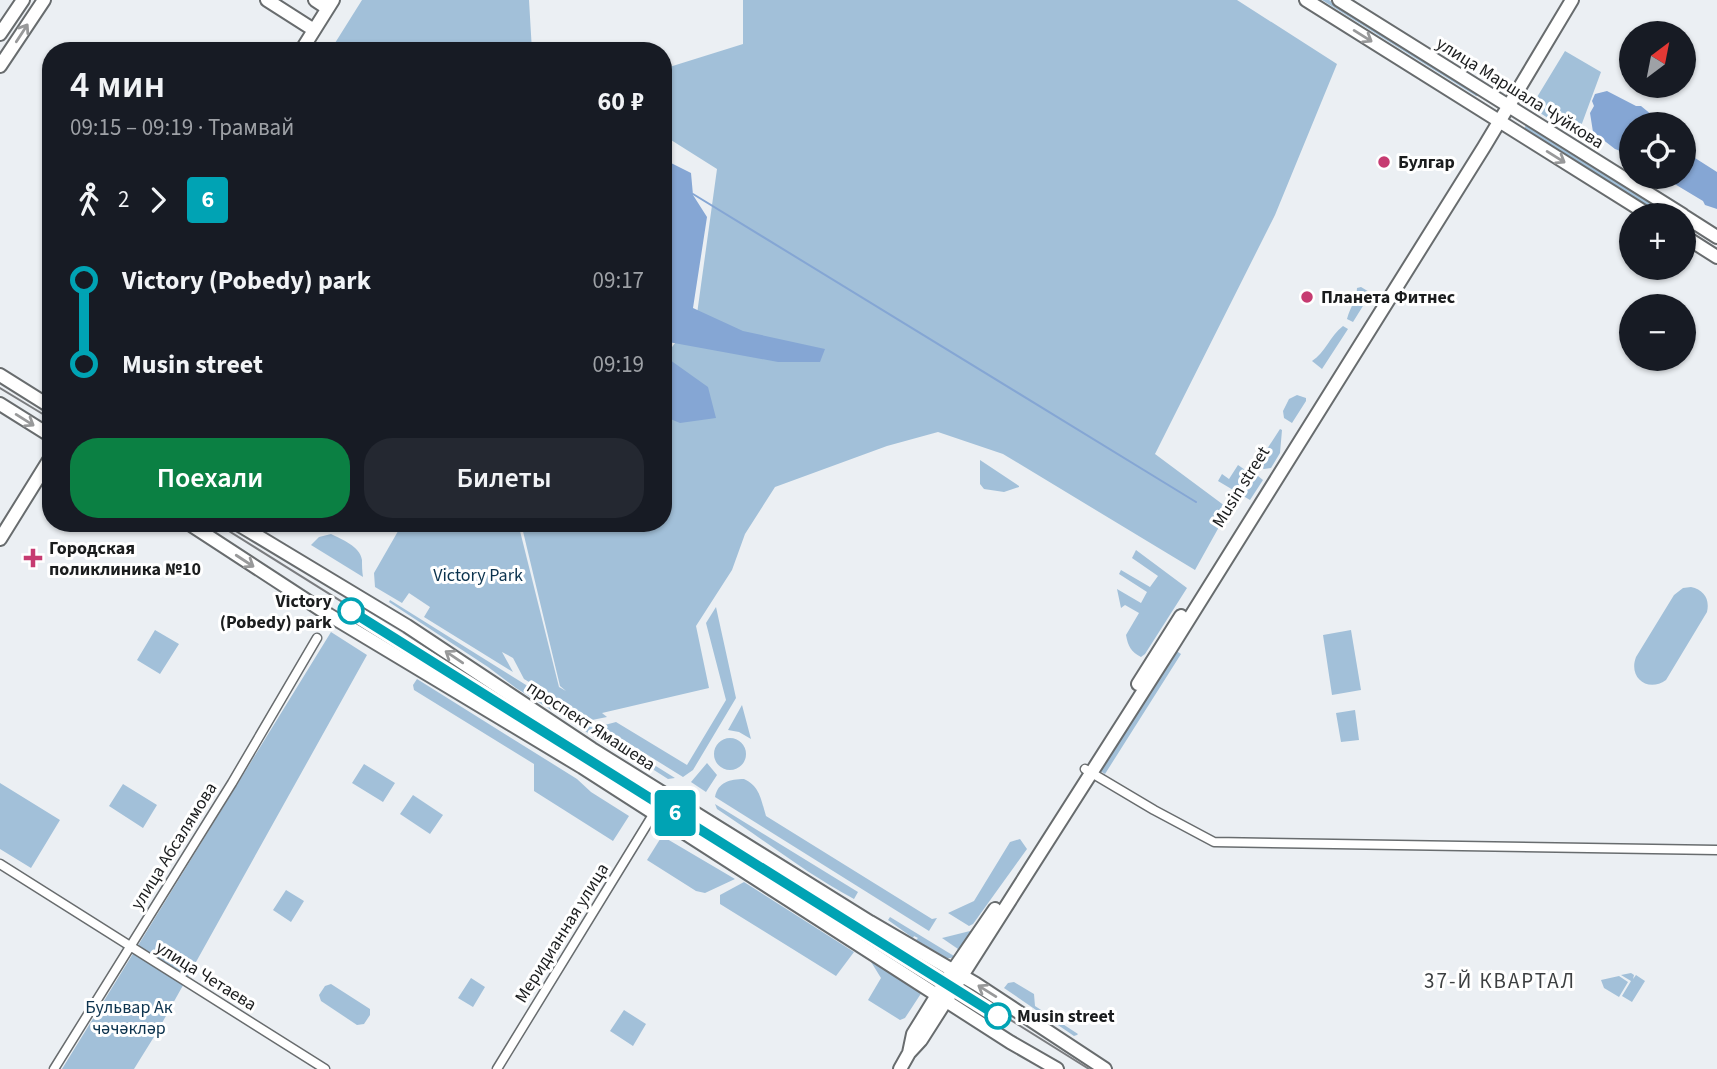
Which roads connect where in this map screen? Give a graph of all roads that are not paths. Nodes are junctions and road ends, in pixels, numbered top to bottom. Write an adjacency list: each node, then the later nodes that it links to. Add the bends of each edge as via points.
1 (24, 0): 7 (main road, via 29,6); 10 (main road)
2 (267, 0): 9 (main road)
3 (316, 0): 8 (main road)
4 (1306, 0): 15 (main road, улица Маршала Чуйкова, one-way to 15)
5 (1339, 0): 13 (main road, улица Маршала Чуйкова)
6 (1572, 0): 13 (main road, Musin street)
7 (42, 3): 12 (main road, one-way to 7)
8 (330, 4): 9 (main road)
9 (314, 30): 11 (main road)
10 (0, 34)
11 (307, 42)
12 (0, 66)
13 (1507, 106): 14 (main road, улица Маршала Чуйкова); 15 (main road, Musin street)
14 (1529, 119): 16 (main road); 18 (main road, улица Маршала Чуйкова)
15 (1498, 121): 16 (main road, улица Маршала Чуйкова); 34 (main road, Musin street, via 1478,144)
16 (1518, 134): 17 (main road, улица Маршала Чуйкова, one-way to 17)
17 (1630, 203)
18 (1664, 203)
19 (1696, 224): 20 (main road, улица Маршала Чуйкова)
20 (1717, 238): 22 (main road)
21 (1696, 244): 22 (main road)
22 (1713, 255)
23 (0, 375): 24 (main road)
24 (42, 401)
25 (0, 404): 26 (main road, one-way to 26)
26 (42, 430)
27 (42, 460): 29 (main road)
28 (42, 472): 32 (main road)
29 (0, 525)
30 (202, 532): 35 (main road, one-way to 35)
31 (251, 532): 39 (main road, проспект Ямашева, one-way to 31)
32 (0, 540)
33 (317, 638): 38 (street, улица Абсалямова)
34 (1088, 770): 36 (street, via 1214,842); 39 (main road, Musin street)
35 (654, 813): 40 (main road); 43 (street, Меридианная улица)
36 (1717, 850)
37 (0, 864): 38 (street, улица Четаева)
38 (130, 946): 41 (street, улица Абсалямова); 42 (street, улица Четаева)
39 (957, 974): 40 (main road, Musin street); 46 (main road, проспект Ямашева, one-way to 39)
40 (942, 997): 44 (main road, Musin street, via 912,1036); 45 (main road)
41 (54, 1069)
42 (325, 1069)
43 (497, 1069)
44 (900, 1069)
45 (1057, 1069)
46 (1105, 1069)

